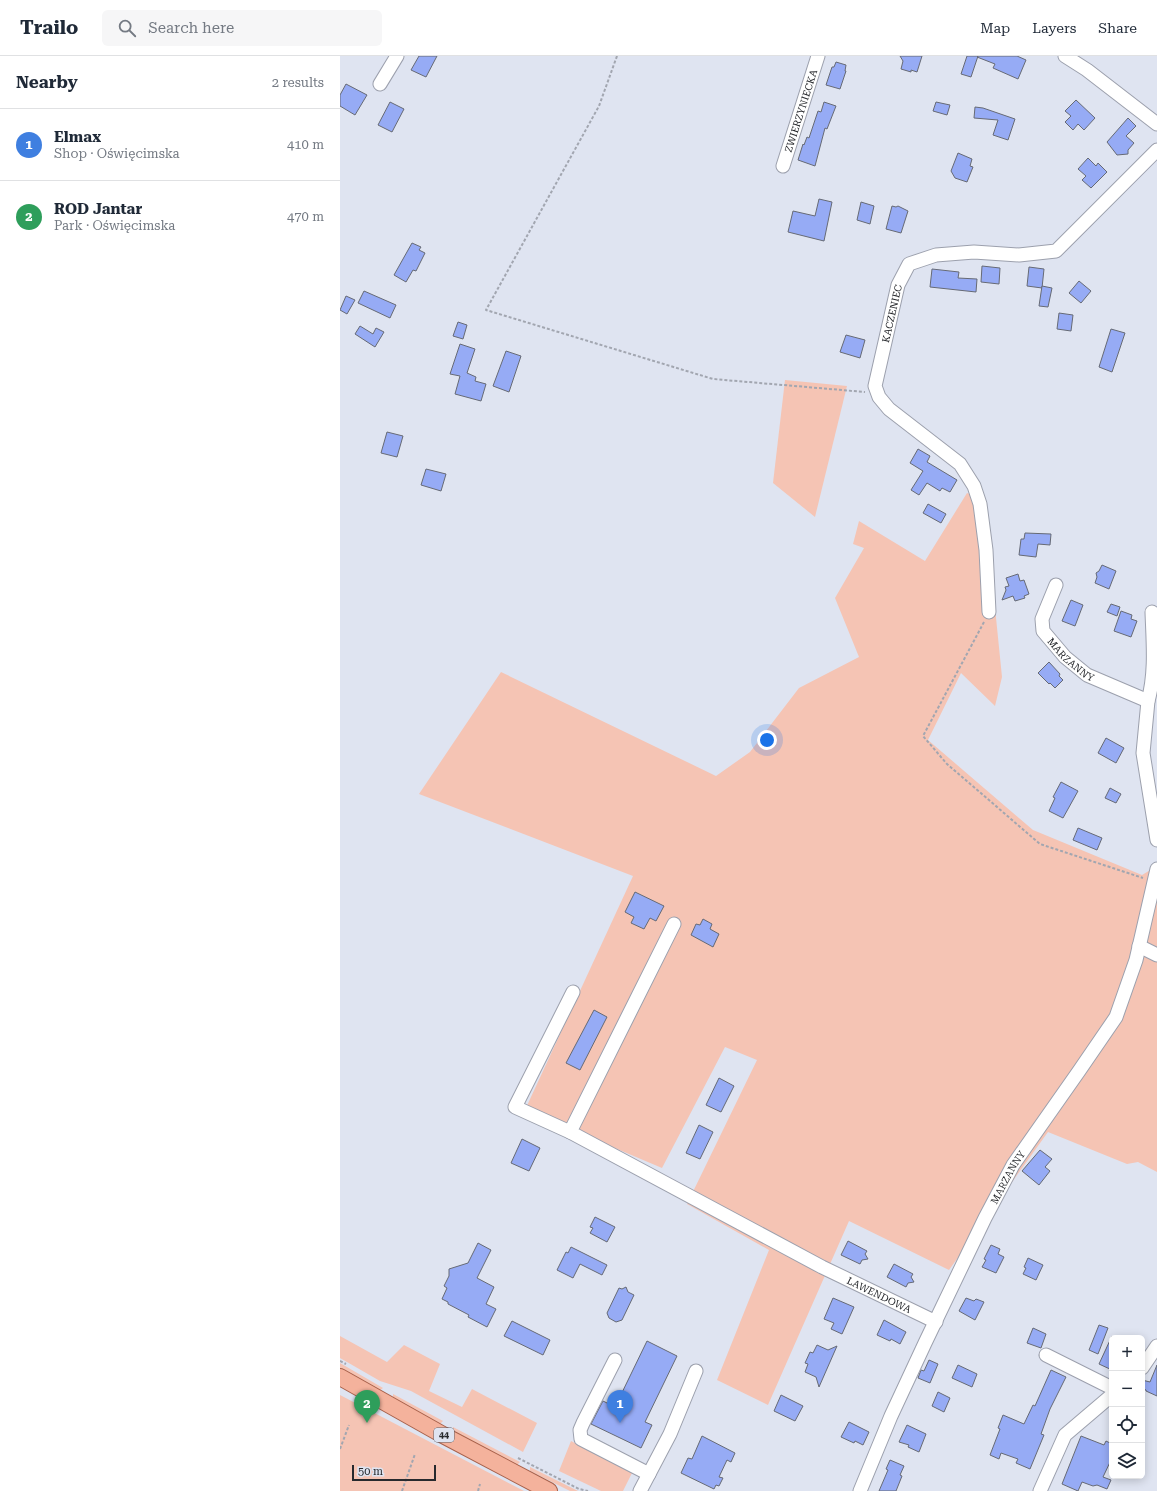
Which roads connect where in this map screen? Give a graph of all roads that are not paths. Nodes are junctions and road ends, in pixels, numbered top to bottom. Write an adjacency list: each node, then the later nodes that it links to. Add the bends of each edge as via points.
1 (397, 56): 4 (street)
2 (818, 56): 7 (street, ZWIERZYNIECKA)
3 (1065, 56): 5 (street)
4 (380, 84)
5 (1157, 124)
6 (1157, 150): 9 (street, KACZENIEC, via 1056,251 1019,254 936,254 910,264 898,284 875,386 879,397 889,409 960,464 974,486 980,504 986,550)
7 (783, 166)
8 (1056, 585): 11 (street, MARZANNY, via 1042,618 1043,631 1064,657 1087,675)
9 (990, 612)
10 (1152, 612): 11 (street, via 1154,670)
11 (1148, 701): 12 (street, via 1143,753)
12 (1157, 840)
13 (1157, 869): 15 (street, MARZANNY)
14 (674, 924): 18 (street)
15 (1139, 946): 16 (street); 19 (street, MARZANNY, via 1116,1017 1013,1165 984,1218)
16 (1157, 955)
17 (573, 992): 18 (street, LAWENDOWA, via 515,1107)
18 (570, 1132): 19 (street, LAWENDOWA, via 822,1267)
19 (936, 1322): 32 (street, MARZANNY, via 891,1416)
20 (1157, 1346): 23 (street)
21 (1046, 1354): 26 (street)
22 (615, 1360): 28 (street, via 583,1423 581,1439)
23 (1145, 1364)
24 (696, 1371): 28 (street, via 670,1434)
25 (340, 1377): 30 (main road, 44)
26 (1109, 1386)
27 (1109, 1398): 29 (street, via 1065,1436)
28 (649, 1474): 31 (street)
29 (1043, 1490)
30 (549, 1491)
31 (640, 1491)
32 (860, 1491)

